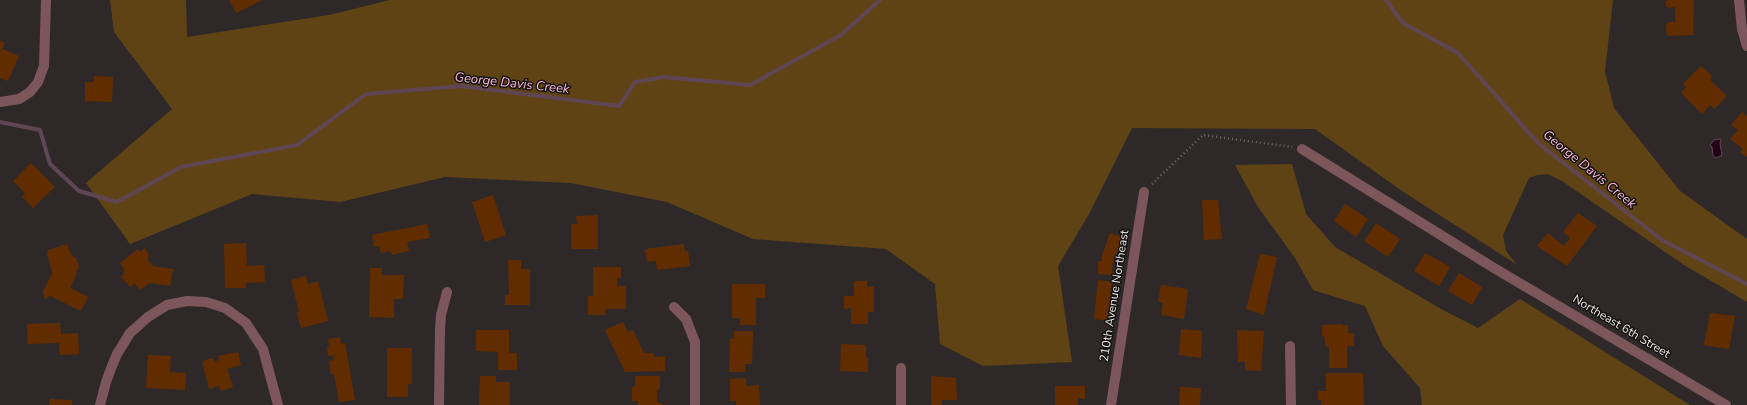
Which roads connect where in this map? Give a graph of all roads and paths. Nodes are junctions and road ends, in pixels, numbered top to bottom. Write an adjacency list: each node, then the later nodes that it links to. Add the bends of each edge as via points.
1 (46, 0): 4 (street, via 44,66 38,82 30,92 19,99)
2 (1739, 0): 3 (street, via 1742,29)
3 (1747, 46)
4 (0, 102)
5 (1302, 149): 6 (path, via 1203,135); 18 (street, Northeast 6th Street)
6 (1144, 192): 16 (street, 210th Avenue Northeast)
7 (447, 292): 13 (street, via 441,314)
8 (674, 307): 14 (street, via 686,319 695,342)
9 (1290, 346): 17 (street)
10 (901, 368): 15 (street)
11 (100, 405): 12 (street, via 117,354 130,333 167,305 187,301 206,302 225,308 246,323 263,349)
12 (278, 405)
13 (439, 405)
14 (695, 405)
15 (901, 405)
16 (1111, 405)
17 (1291, 405)
18 (1726, 405)

